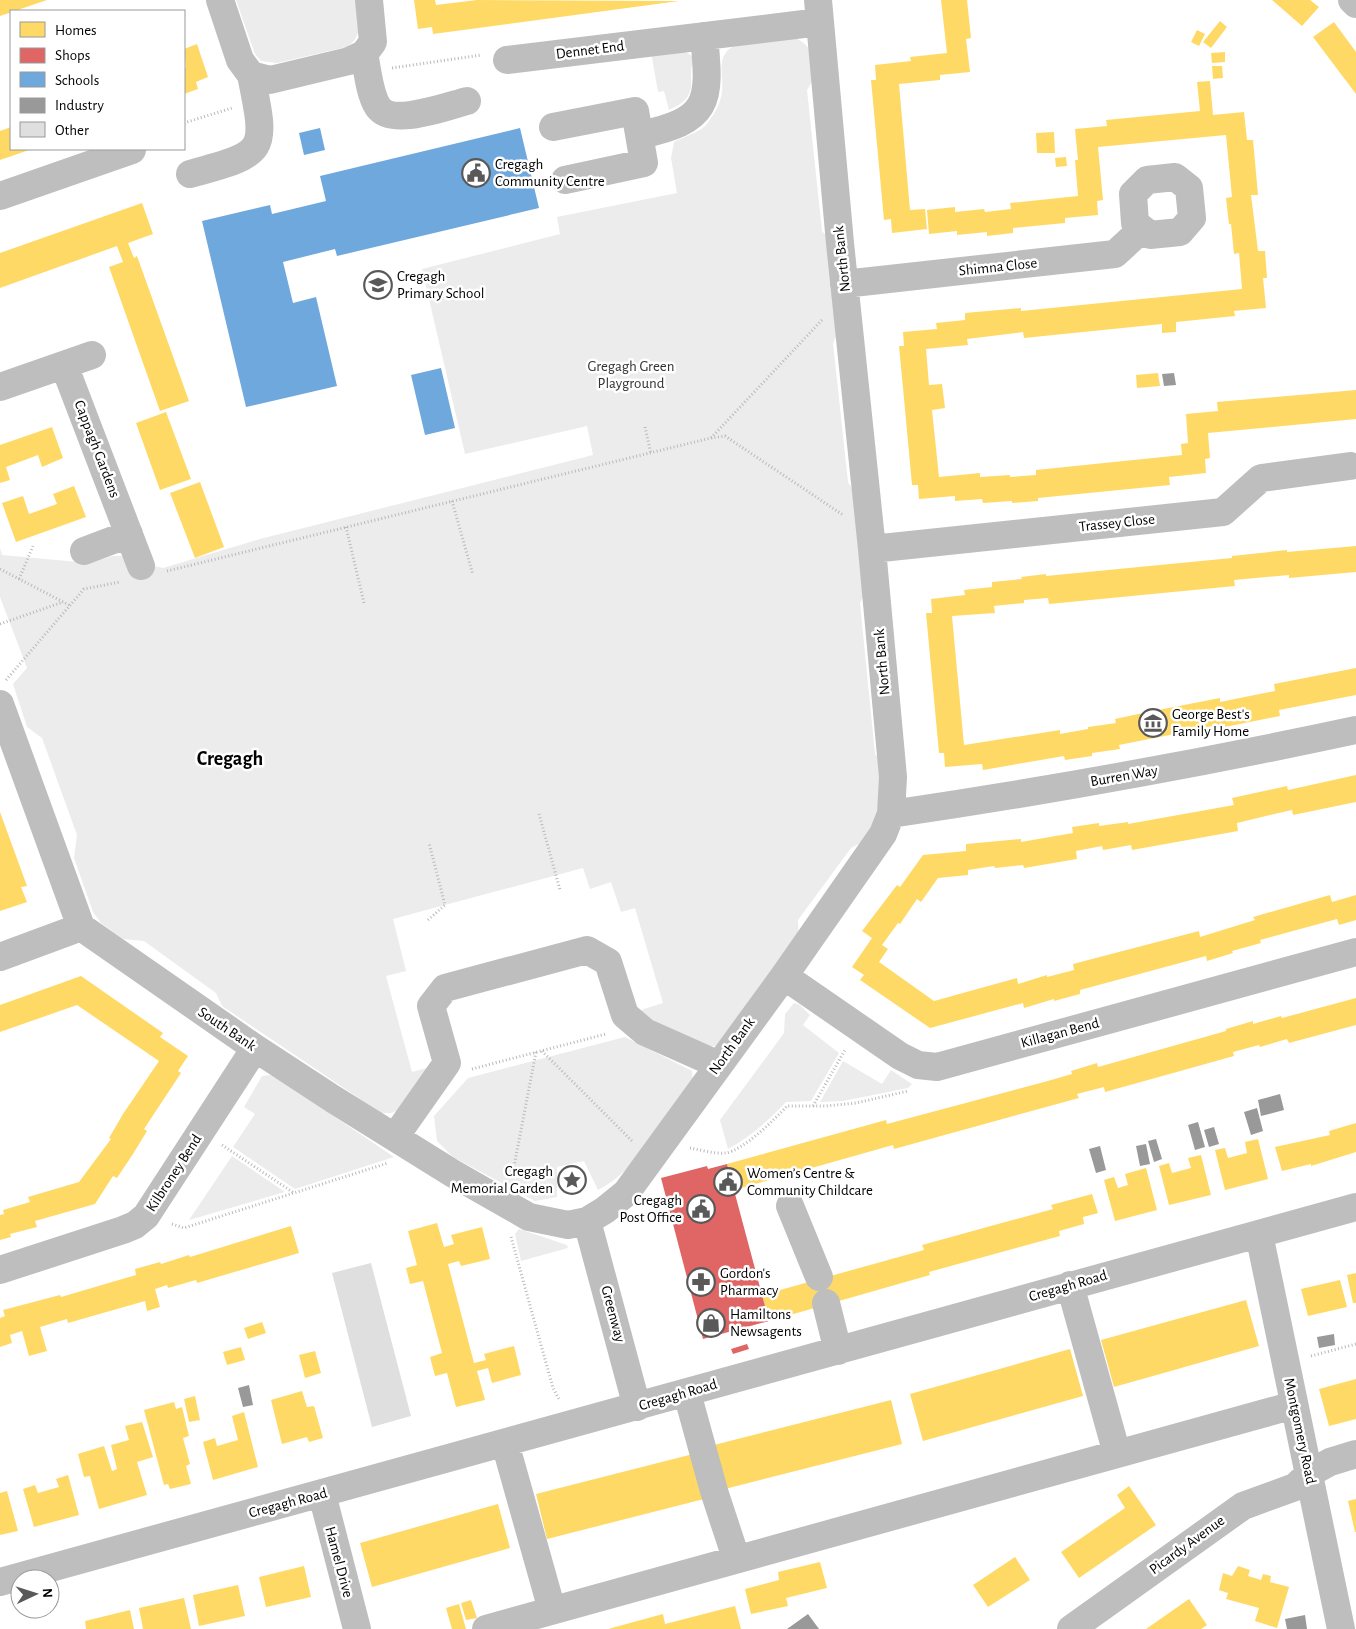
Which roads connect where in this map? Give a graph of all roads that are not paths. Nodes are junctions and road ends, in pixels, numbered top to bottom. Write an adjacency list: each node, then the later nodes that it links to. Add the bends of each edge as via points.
1 (220, 0): 9 (street, via 240,60)
2 (369, 0): 7 (street, via 373,42)
3 (1352, 0): 4 (street)
4 (1356, 4)
5 (819, 11): 6 (street, Dennet End); 18 (street, North Bank)
6 (704, 36): 8 (street, Dennet End); 12 (street, via 707,84 700,107 682,124)
7 (364, 54): 9 (street, via 349,61 270,80); 10 (street, via 375,101 386,114 395,117 409,115)
8 (507, 60)
9 (251, 75): 14 (street, via 261,133 253,151 239,161)
10 (466, 101)
11 (553, 127): 12 (street, via 635,111)
12 (640, 135): 15 (street, via 644,163)
13 (132, 150): 16 (street)
14 (190, 174)
15 (565, 180)
16 (0, 196)
17 (1142, 229): 18 (street, Shimna Close, via 1116,254)
18 (844, 284): 24 (street, North Bank)
19 (92, 355): 20 (street)
20 (64, 365): 21 (street); 23 (street, Cappagh Gardens)
21 (0, 387)
22 (1350, 466): 24 (street, Trassey Close, via 1261,478 1223,512)
23 (129, 534): 25 (street); 26 (street, Cappagh Gardens)
24 (871, 540): 29 (street, North Bank, via 893,778)
25 (84, 551)
26 (143, 573)
27 (0, 704): 30 (street)
28 (1356, 730): 29 (street, Burren Way, via 1027,794)
29 (892, 814): 33 (street, North Bank, via 883,834)
30 (81, 927): 32 (street); 34 (street, South Bank)
31 (1356, 952): 33 (street, Killagan Bend, via 937,1067 918,1066 900,1056)
32 (0, 957)
33 (784, 976): 35 (street, North Bank)
34 (255, 1048): 36 (street, South Bank); 41 (street, Kilbroney Bend, via 146,1216 123,1230)
35 (718, 1065): 36 (street, via 637,1026 626,1014 608,962 587,950 445,988 431,1006 447,1063); 39 (street, North Bank, via 626,1193)
36 (402, 1142): 39 (street, South Bank, via 529,1217 568,1225)
37 (790, 1206): 42 (street)
38 (1356, 1207): 40 (street, Cregagh Road)
39 (587, 1221): 48 (street, Greenway)
40 (1259, 1234): 43 (street, Cregagh Road); 47 (street, Montgomery Road)
41 (0, 1270)
42 (819, 1277)
43 (1070, 1286): 45 (street, Cregagh Road); 50 (street)
44 (826, 1303): 45 (street)
45 (838, 1350): 46 (street, Cregagh Road)
46 (687, 1393): 48 (street, Cregagh Road); 54 (street)
47 (1294, 1405): 50 (street); 52 (street, Montgomery Road)
48 (637, 1407): 49 (street, Cregagh Road)
49 (505, 1443): 53 (street, Cregagh Road); 56 (street)
50 (1117, 1454): 54 (street)
51 (1356, 1454): 52 (street, Picardy Avenue, via 1330,1462)
52 (1310, 1473): 59 (street, Picardy Avenue, via 1295,1487 1243,1506); 60 (street, Montgomery Road)
53 (322, 1494): 55 (street, Cregagh Road); 57 (street, Hamel Drive)
54 (736, 1558): 56 (street)
55 (0, 1582)
56 (552, 1610): 58 (street)
57 (357, 1629)
58 (486, 1629)
59 (1071, 1629)
60 (1341, 1629)

